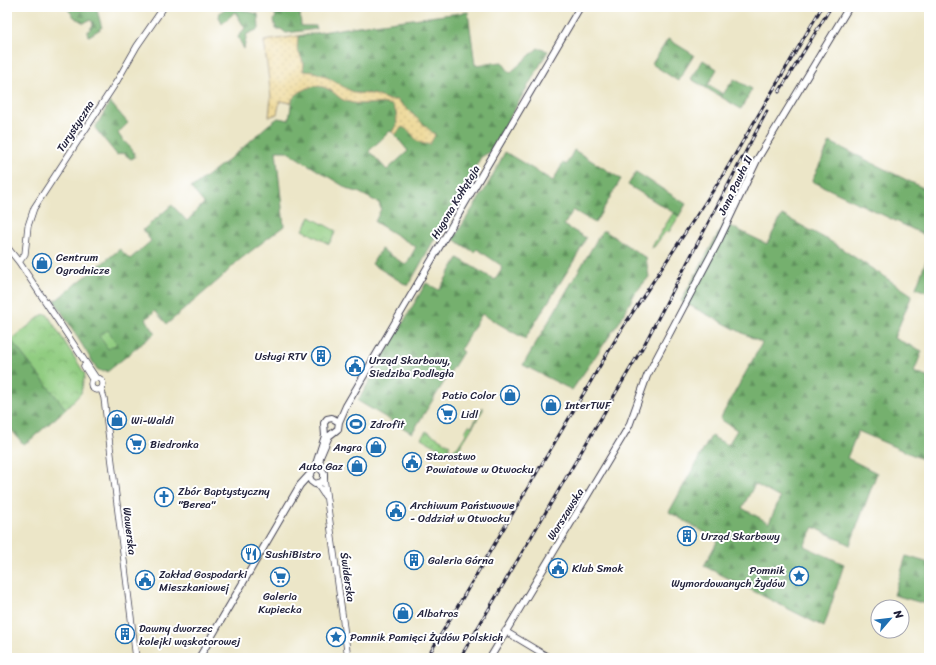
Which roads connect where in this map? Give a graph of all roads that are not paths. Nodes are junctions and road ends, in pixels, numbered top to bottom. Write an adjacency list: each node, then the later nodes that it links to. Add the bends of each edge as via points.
1 (164, 7): 5 (street, Turystyczna, via 34,208 28,226 25,254)
2 (580, 7): 9 (main road, Hugona Kołłątaja)
3 (849, 7): 6 (main road, Jana Pawła II, via 758,158 719,240)
4 (7, 247): 5 (street)
5 (19, 262): 7 (street)
6 (647, 376): 19 (main road, Warszawska, via 623,437)
7 (94, 378): 8 (street, via 91,387); 8 (street, via 103,382)
8 (99, 390): 21 (street, Wawerska, via 104,396)
9 (336, 420): 10 (main road, via 329,418 325,421); 11 (main road, via 338,429)
10 (326, 429): 11 (main road); 12 (main road)
11 (333, 432): 12 (main road)
12 (321, 450): 13 (main road); 14 (main road)
13 (321, 470): 14 (main road); 15 (main road)
14 (312, 472): 16 (main road, via 310,479); 17 (main road)
15 (324, 478): 16 (main road, via 322,482); 18 (street, Świderska)
16 (315, 483): 17 (main road, via 307,483); 18 (street, Świderska, via 322,488)
17 (296, 491): 22 (main road)
18 (328, 502): 20 (street, Świderska)
19 (505, 631): 23 (main road, Warszawska); 24 (street)
20 (347, 657)
21 (136, 658)
22 (199, 658)
23 (490, 658)
24 (550, 658)

